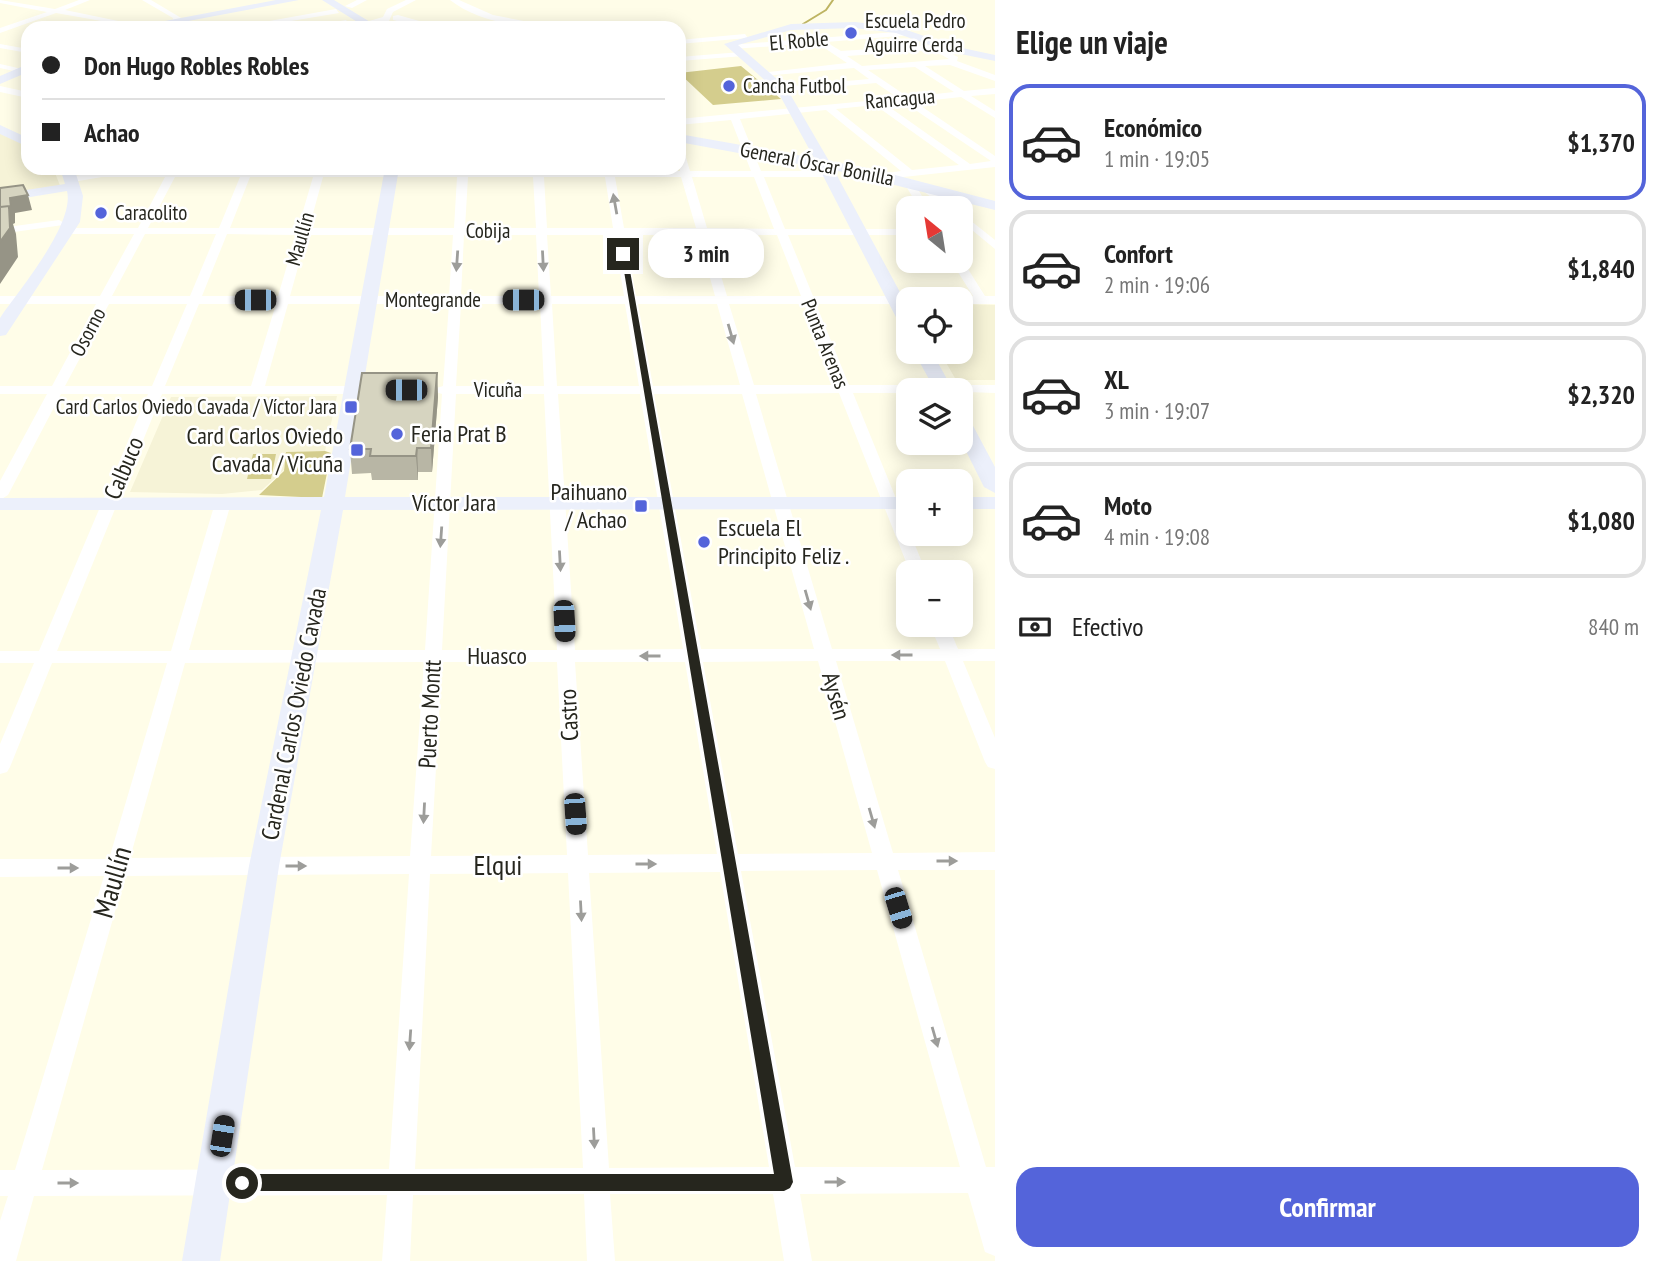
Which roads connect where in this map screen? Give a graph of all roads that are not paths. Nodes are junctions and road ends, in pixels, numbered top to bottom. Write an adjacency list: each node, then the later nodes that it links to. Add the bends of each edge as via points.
1 (39, 0): 15 (street)
2 (87, 0): 17 (street); 21 (street)
3 (146, 0): 27 (street)
4 (208, 0): 20 (street)
5 (238, 0): 19 (street)
6 (294, 0): 16 (street)
7 (307, 0): 16 (street)
8 (327, 0): 35 (street)
9 (363, 0): 18 (street)
10 (412, 0): 36 (street)
11 (430, 0): 14 (street)
12 (454, 0): 39 (street, via 472,11)
13 (0, 1): 15 (street)
14 (439, 1): 38 (street)
15 (23, 5): 21 (street)
16 (270, 5): 19 (street); 25 (street)
17 (97, 6)
18 (349, 6)
19 (248, 8): 20 (street); 27 (street)
20 (227, 10): 27 (street)
21 (56, 11): 28 (street); 29 (street)
22 (106, 11): 30 (street)
23 (336, 11): 25 (street)
24 (398, 16): 37 (street)
25 (292, 18): 33 (street); 34 (street)
26 (0, 20): 40 (street)
27 (178, 20): 31 (street); 32 (street)
28 (27, 21)
29 (107, 21)
30 (124, 21)
31 (170, 21)
32 (174, 21)
33 (277, 21)
34 (296, 21)
35 (363, 21)
36 (382, 21)
37 (408, 21)
38 (492, 21)
39 (512, 21)
40 (21, 23): 41 (street)
41 (0, 31)
42 (908, 33): 43 (street, El Roble); 49 (street, via 885,27 829,25 762,33 730,44); 53 (street, via 950,49)
43 (817, 39): 49 (street, El Roble); 51 (street)
44 (686, 42): 49 (street)
45 (21, 44): 47 (street)
46 (0, 46): 47 (street)
47 (11, 48): 48 (street)
48 (21, 50)
49 (740, 51): 52 (street); 59 (street)
50 (820, 51): 51 (street)
51 (836, 52): 54 (street, via 934,47 955,59); 57 (street)
52 (686, 58)
53 (995, 58)
54 (951, 62): 55 (street); 61 (street)
55 (916, 64): 57 (street); 67 (street)
56 (0, 66): 58 (street)
57 (859, 67): 59 (street); 62 (street)
58 (21, 70)
59 (763, 73): 64 (street)
60 (21, 74): 63 (street)
61 (995, 78)
62 (880, 80): 64 (street); 68 (street)
63 (0, 85): 66 (street)
64 (782, 90): 71 (street)
65 (995, 91): 67 (street, Rancagua)
66 (21, 92)
67 (961, 94): 68 (street, Rancagua); 72 (street)
68 (905, 99): 69 (street, Rancagua); 80 (street)
69 (876, 102): 70 (street, Rancagua); 81 (street)
70 (827, 106): 71 (street, Rancagua); 94 (street)
71 (795, 108): 73 (street, Rancagua); 82 (street)
72 (995, 115)
73 (734, 116): 74 (street, Rancagua); 79 (street, Punta Arenas)
74 (686, 121)
75 (2, 127): 76 (street); 77 (street)
76 (21, 131)
77 (21, 138)
78 (686, 139): 79 (street, General Óscar Bonilla)
79 (749, 152): 82 (street, General Óscar Bonilla); 84 (street, Punta Arenas)
80 (995, 162): 81 (street)
81 (968, 167): 94 (street)
82 (827, 169): 84 (street); 94 (street, General Óscar Bonilla); 108 (street)
83 (686, 174): 84 (street)
84 (757, 174): 101 (street, Punta Arenas)
85 (171, 175): 110 (street, Osorno)
86 (245, 175): 111 (street, Calbuco)
87 (319, 175): 112 (street, Maullín)
88 (390, 175): 103 (street, Cardenal Carlos Oviedo Cavada)
89 (463, 175): 104 (street, Puerto Montt)
90 (538, 175): 105 (street, Castro)
91 (610, 175): 106 (street, one-way to 91)
92 (684, 175): 107 (street, Aysén)
93 (67, 178): 97 (street); 100 (street, via 76,203)
94 (913, 180): 95 (street); 96 (street); 98 (street, General Óscar Bonilla)
95 (920, 196)
96 (935, 196)
97 (0, 198)
98 (995, 206)
99 (973, 226): 115 (street)
100 (64, 227): 102 (street, Cobija); 110 (street, Cobija); 119 (street)
101 (780, 230): 107 (street, Cobija); 108 (street, Cobija); 128 (street, Punta Arenas)
102 (0, 231)
103 (381, 231): 104 (street, Cobija); 112 (street, Cobija); 123 (street, Cardenal Carlos Oviedo Cavada)
104 (459, 231): 105 (street, Cobija); 124 (street, Puerto Montt, one-way to 124)
105 (541, 231): 106 (street, Cobija); 125 (street, Castro, one-way to 125)
106 (619, 231): 107 (street, Cobija); 126 (street)
107 (700, 231): 127 (street, Aysén)
108 (859, 231): 113 (street, Cobija); 118 (street)
109 (995, 231): 115 (street)
110 (141, 232): 111 (street, Cobija); 120 (street, Osorno)
111 (222, 232): 112 (street, Cobija); 121 (street, Calbuco)
112 (302, 232): 122 (street, Maullín)
113 (896, 232)
114 (973, 232): 115 (street)
115 (981, 232): 116 (street)
116 (995, 246)
117 (964, 273): 131 (street)
118 (896, 290)
119 (11, 300): 120 (street, Montegrande); 133 (street); 134 (street)
120 (104, 300): 121 (street, Montegrande); 138 (street, Osorno)
121 (194, 300): 122 (street, Montegrande); 139 (street, Calbuco)
122 (282, 300): 123 (street, Montegrande); 140 (street, Maullín)
123 (369, 300): 124 (street, Montegrande); 141 (street, Cardenal Carlos Oviedo Cavada)
124 (455, 300): 125 (street, Montegrande); 144 (street, Puerto Montt)
125 (545, 300): 126 (street, Montegrande); 145 (street, Castro)
126 (631, 300): 127 (street, Montegrande); 146 (street)
127 (720, 300): 128 (street, Montegrande); 147 (street, Aysén, one-way to 147)
128 (807, 300): 129 (street, Montegrande); 148 (street, Punta Arenas)
129 (896, 300)
130 (973, 300): 131 (street)
131 (981, 300): 132 (street)
132 (995, 300)
133 (0, 317)
134 (0, 331)
135 (973, 389): 136 (street, Vicuña)
136 (995, 389)
137 (0, 390): 138 (street)
138 (56, 390): 139 (street); 152 (street, Osorno)
139 (157, 390): 140 (street); 155 (street, Calbuco)
140 (257, 390): 141 (street)
141 (353, 390): 142 (street); 157 (street, Cardenal Carlos Oviedo Cavada)
142 (388, 390)
143 (425, 390): 144 (street, Vicuña)
144 (450, 390): 145 (street, Vicuña); 158 (street, Puerto Montt)
145 (551, 390): 146 (street, Vicuña); 159 (street, Castro)
146 (647, 390): 147 (street, Vicuña); 160 (street)
147 (747, 390): 148 (street, Vicuña); 161 (street, Aysén)
148 (843, 390): 149 (street, Vicuña); 153 (street, Punta Arenas)
149 (896, 390)
150 (973, 445): 151 (street)
151 (995, 487)
152 (0, 495)
153 (896, 497)
154 (0, 503): 155 (street, Víctor Jara)
155 (110, 503): 156 (street, Víctor Jara); 174 (street, Calbuco)
156 (223, 503): 157 (street, Víctor Jara); 175 (street, Maullín)
157 (333, 503): 158 (street, Víctor Jara); 169 (street, Cardenal Carlos Oviedo Cavada)
158 (443, 503): 159 (street, Víctor Jara); 170 (street, Puerto Montt, one-way to 170)
159 (557, 503): 160 (street, Víctor Jara); 171 (street, Castro, one-way to 171)
160 (666, 503): 161 (street, Víctor Jara); 172 (street)
161 (780, 503): 162 (street, Víctor Jara); 166 (street, Aysén, one-way to 166)
162 (896, 503)
163 (973, 503): 164 (street)
164 (995, 503)
165 (944, 637): 167 (street)
166 (824, 655): 167 (street, Huasco, one-way to 166); 172 (street, Huasco); 179 (street, Aysén, one-way to 179)
167 (951, 655): 168 (street, Huasco); 176 (street)
168 (995, 655)
169 (307, 656): 170 (street, Huasco); 175 (street, Huasco); 183 (street, Cardenal Carlos Oviedo Cavada)
170 (433, 656): 171 (street, Huasco); 182 (street, Puerto Montt, one-way to 182)
171 (566, 656): 172 (street, Huasco, one-way to 171); 180 (street, Castro)
172 (693, 656): 181 (street)
173 (0, 657): 174 (street, Huasco)
174 (46, 657): 175 (street, Huasco); 177 (street, Calbuco)
175 (178, 657): 184 (street, Maullín)
176 (995, 762)
177 (0, 767)
178 (995, 861): 179 (street, Elqui, one-way to 178)
179 (884, 862): 181 (street, Elqui); 186 (street, Aysén, one-way to 186)
180 (578, 864): 181 (street, Elqui, one-way to 181); 182 (street, Elqui); 187 (street, Castro, one-way to 187)
181 (729, 864): 189 (street)
182 (421, 865): 183 (street, Elqui, one-way to 182); 188 (street, Puerto Montt, one-way to 188)
183 (264, 866): 184 (street, Elqui); 191 (street, Cardenal Carlos Oviedo Cavada)
184 (116, 867): 185 (street, Elqui, one-way to 184); 190 (street, Maullín)
185 (0, 868)
186 (986, 1180): 189 (street, one-way to 186); 192 (street, Aysén)
187 (596, 1181): 188 (street); 189 (street); 196 (street, Castro)
188 (401, 1182): 191 (street); 195 (street, Puerto Montt)
189 (784, 1182): 197 (street)
190 (12, 1183): 191 (street, one-way to 191); 193 (street, Maullín)
191 (215, 1183): 194 (street, Cardenal Carlos Oviedo Cavada)
192 (995, 1242)
193 (2, 1261)
194 (201, 1261)
195 (396, 1261)
196 (601, 1261)
197 (798, 1261)

